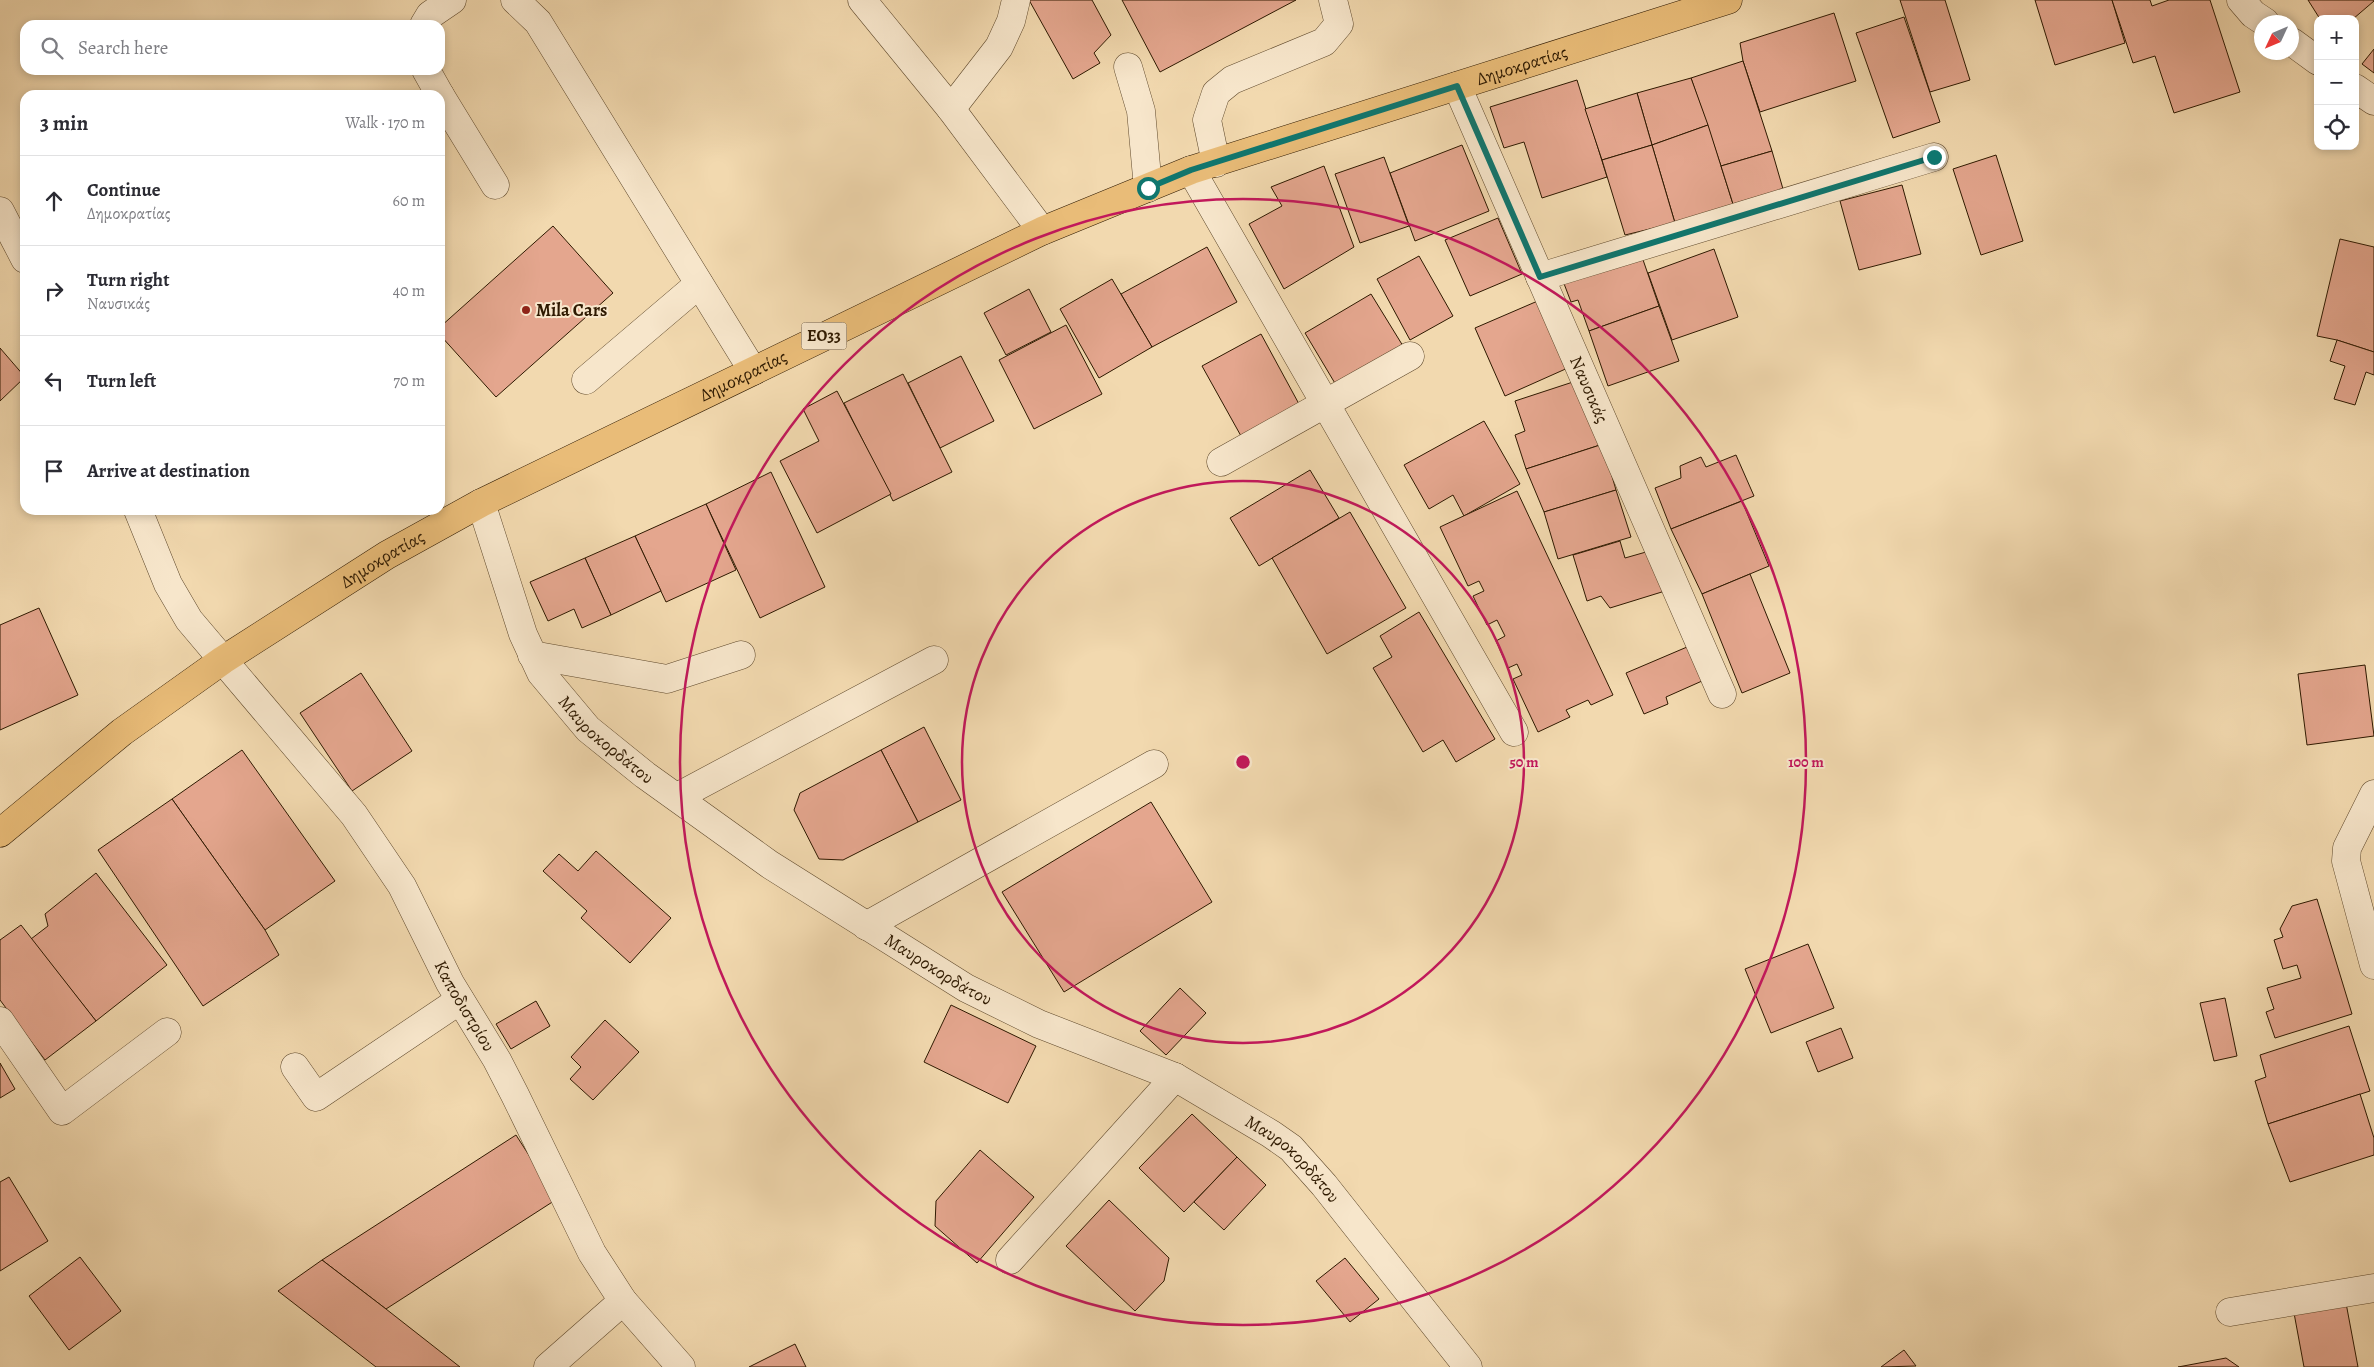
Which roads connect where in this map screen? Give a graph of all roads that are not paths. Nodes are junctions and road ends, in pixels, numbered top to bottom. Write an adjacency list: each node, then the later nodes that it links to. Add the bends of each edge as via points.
1 (452, 0): 9 (street)
2 (515, 0): 28 (street, via 538,22)
3 (862, 0): 19 (street)
4 (1016, 0): 19 (street, via 999,47)
5 (1333, 0): 21 (street, via 1338,24 1324,42 1232,80 1216,93 1207,120)
6 (1728, 0): 14 (main road, Δημοκρατίας / ΕΟ33)
7 (2241, 0): 8 (street)
8 (2254, 15)
9 (427, 20)
10 (2299, 47): 11 (street)
11 (2317, 60)
12 (1128, 67): 23 (street, via 1141,111)
13 (429, 75): 15 (street)
14 (1457, 86): 21 (main road, Δημοκρατίας / ΕΟ33); 27 (street, Ναυσικάς)
15 (437, 90)
16 (2359, 91): 17 (street)
17 (2374, 101)
18 (445, 103): 22 (street)
19 (951, 109): 25 (street)
20 (1934, 157): 27 (street)
21 (1203, 167): 23 (main road, Δημοκρατίας / ΕΟ33); 32 (street)
22 (494, 186)
23 (1148, 188): 25 (main road, Δημοκρατίας / ΕΟ33)
24 (0, 211): 26 (street)
25 (1042, 230): 30 (main road, Δημοκρατίας / ΕΟ33)
26 (20, 249)
27 (1540, 277): 40 (street, Ναυσικάς)
28 (699, 284): 30 (street); 31 (street)
29 (1410, 356): 32 (street)
30 (753, 371): 34 (main road, Δημοκρατίας / ΕΟ33)
31 (586, 380)
32 (1325, 404): 33 (street); 41 (street)
33 (1221, 462)
34 (481, 503): 36 (street, Μαυροκορδάτου); 38 (main road, Δημοκρατίας / ΕΟ33, via 349,579)
35 (140, 515): 38 (street, Καποδιστρίου, via 168,584 188,620)
36 (532, 655): 37 (street, via 666,679); 44 (street, Μαυροκορδάτου, via 555,691 588,729)
37 (741, 655)
38 (223, 660): 45 (main road, Δημοκρατίας / ΕΟ33, via 122,732); 48 (street, Καποδιστρίου, via 354,815 402,886)
39 (934, 660): 44 (street)
40 (1722, 694)
41 (1514, 732)
42 (1154, 764): 46 (street)
43 (2374, 794): 47 (street, via 2348,848 2346,861)
44 (677, 797): 46 (street, Μαυροκορδάτου, via 770,864)
45 (0, 833)
46 (866, 926): 52 (street, Μαυροκορδάτου, via 1002,1007)
47 (2374, 965)
48 (460, 1000): 51 (street, via 316,1098); 55 (street, Καποδιστρίου, via 497,1060 592,1253)
49 (0, 1021): 50 (street, via 62,1111)
50 (168, 1032)
51 (295, 1066)
52 (1175, 1078): 53 (street); 59 (street, Μαυροκορδάτου, via 1291,1148)
53 (1010, 1260)
54 (2374, 1288): 56 (street)
55 (623, 1301): 57 (street); 58 (street, Καποδιστρίου)
56 (2230, 1312)
57 (548, 1367)
58 (681, 1367)
59 (1468, 1367)

